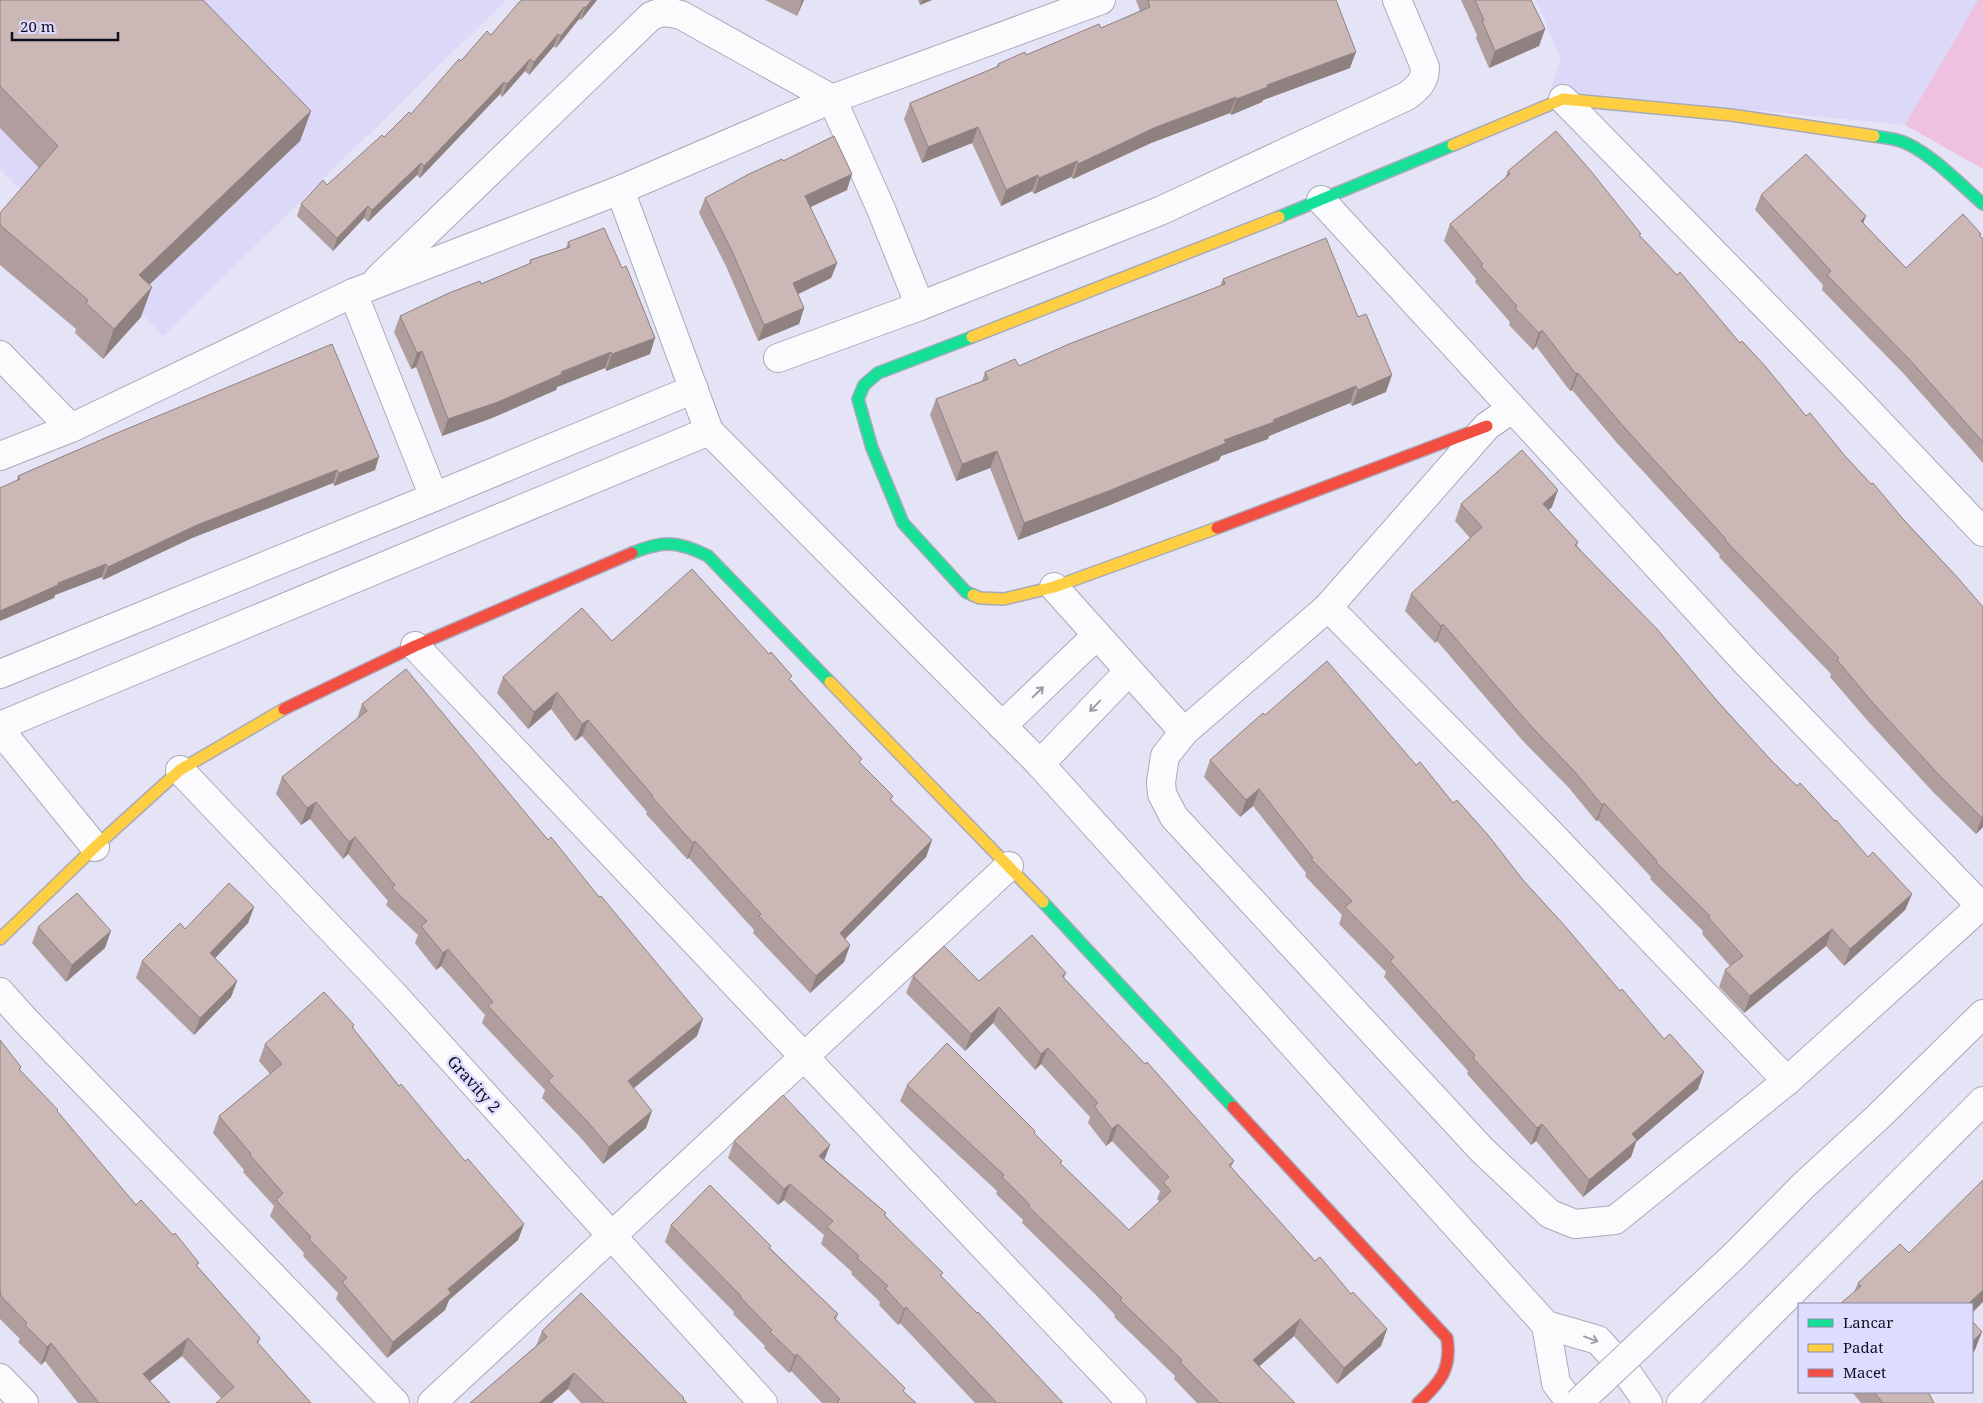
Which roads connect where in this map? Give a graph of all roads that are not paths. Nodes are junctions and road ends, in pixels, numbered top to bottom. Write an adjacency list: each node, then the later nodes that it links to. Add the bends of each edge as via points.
1 (1101, 0): 3 (street)
2 (1397, 0): 9 (street, via 1425,67 1425,78 1407,96 1160,211)
3 (832, 99): 5 (street); 8 (street, via 680,16 659,12 651,16); 9 (street)
4 (1563, 99): 6 (street); 7 (street, via 1731,115 1898,140 1930,158); 19 (street)
5 (620, 190): 8 (street); 12 (street)
6 (1321, 200): 13 (street); 20 (street, via 878,373 864,384 858,399 872,448 903,522 936,560 966,592 980,598 1004,599)
7 (1983, 204)
8 (361, 290): 15 (street); 18 (street)
9 (920, 306): 11 (street)
10 (0, 355): 15 (street)
11 (778, 358)
12 (694, 389): 16 (street); 18 (street)
13 (1512, 409): 14 (street); 33 (street, via 1742,658)
14 (1487, 426): 20 (street, via 1263,512); 21 (street)
15 (71, 428): 17 (street)
16 (709, 431): 26 (street); 27 (street)
17 (0, 456)
18 (434, 497): 25 (street)
19 (1983, 532)
20 (1054, 587): 22 (street)
21 (1328, 607): 28 (street); 38 (street)
22 (1097, 635): 24 (street); 26 (street, one-way to 22)
23 (416, 646): 30 (street, via 290,705); 32 (street, via 646,547 666,542 684,544 708,556); 37 (street)
24 (1129, 671): 28 (street); 29 (street, one-way to 29)
25 (0, 674)
26 (1002, 726): 29 (street)
27 (0, 728): 31 (street)
28 (1184, 732): 38 (street, via 1165,756 1161,782 1162,794 1174,817 1482,1150 1550,1214 1575,1224 1615,1220)
29 (1040, 764): 41 (street)
30 (180, 770): 31 (street); 40 (street, Gravity 2, via 392,993)
31 (95, 847): 34 (street)
32 (1009, 866): 37 (street); 48 (street, via 1447,1338 1450,1359 1444,1374)
33 (1982, 905): 38 (street)
34 (0, 939)
35 (0, 992): 44 (street)
36 (1983, 1014): 50 (street, bridge)
37 (803, 1058): 40 (street); 47 (street)
38 (1787, 1081)
39 (1983, 1101): 52 (street)
40 (611, 1237): 45 (street); 46 (street, Gravity 2)
41 (1546, 1325): 49 (street, via 1556,1383); 51 (street, one-way to 51, via 1598,1340)
42 (0, 1378): 43 (street)
43 (24, 1403)
44 (395, 1403)
45 (432, 1403)
46 (763, 1403)
47 (1132, 1403)
48 (1418, 1403)
49 (1571, 1403)
50 (1578, 1403)
51 (1648, 1403)
52 (1681, 1403)

